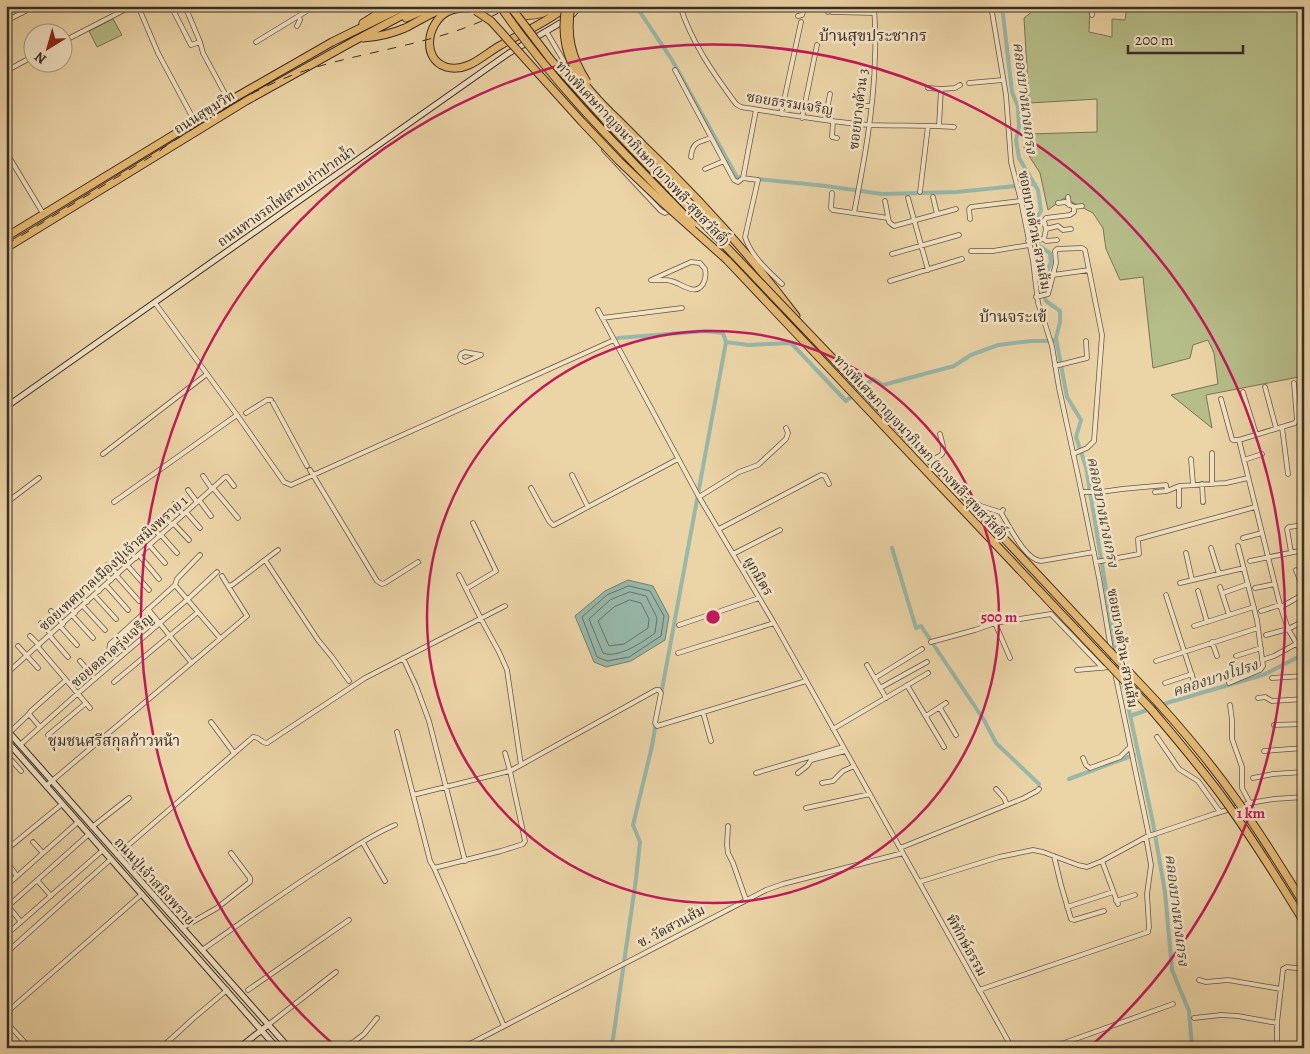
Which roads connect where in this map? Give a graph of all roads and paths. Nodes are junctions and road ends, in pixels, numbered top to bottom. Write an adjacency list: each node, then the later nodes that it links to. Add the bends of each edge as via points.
1 (17, 6): 30 (street)
2 (34, 6): 30 (street)
3 (132, 6): 41 (street)
4 (138, 6): 66 (street, via 158,53)
5 (171, 6): 43 (street, via 192,45)
6 (185, 6): 43 (street)
7 (315, 6): 34 (street)
8 (390, 6): 31 (highway)
9 (394, 6): 31 (highway)
10 (405, 6): 45 (highway, ถนนสุขุมวิท)
11 (420, 6): 40 (highway, ถนนสุขุมวิท)
12 (433, 6): 40 (highway)
13 (451, 6): 42 (highway, via 405,28)
14 (499, 6): 18 (highway, bridge, via 514,14 530,16); 110 (highway, ทางพิเศษกาญจนาภิเษก (บางพลี-สุขสวัสดิ์), bridge, via 580,107)
15 (510, 6): 122 (highway, ทางพิเศษกาญจนาภิเษก (บางพลี-สุขสวัสดิ์), bridge, via 587,101)
16 (527, 6): 17 (highway)
17 (542, 6)
18 (557, 6)
19 (568, 6): 28 (highway, via 469,65 446,67 431,52 431,31 447,12); 122 (highway, bridge, via 564,40 568,57 584,84 717,221)
20 (580, 6): 39 (main road, ถนนทางรถไฟสายเก่าปากน้ำ, via 571,16)
21 (680, 6): 61 (street, ซอยธรรมเจริญ, via 701,54 736,104)
22 (805, 6): 35 (street, via 802,15)
23 (828, 6): 29 (street)
24 (836, 6): 29 (street)
25 (874, 6): 32 (street, ซอยบางด้วน 3)
26 (991, 6): 52 (street, ซอยบางด้วน-สวนส้ม)
27 (1093, 6): 33 (street)
28 (470, 8): 110 (highway, bridge, via 496,26 633,175)
29 (832, 12): 32 (street)
30 (22, 13): 36 (street)
31 (379, 13): 45 (highway)
32 (874, 14): 60 (street, ซอยบางด้วน 3, via 876,54)
33 (1092, 15)
34 (299, 16): 38 (street); 44 (street)
35 (798, 16)
36 (6, 21)
37 (801, 22): 62 (street)
38 (297, 26)
39 (546, 31): 47 (main road, ถนนทางรถไฟสายเก่าปากน้ำ); 47 (street, via 577,83 677,199 671,210 661,211)
40 (369, 33): 42 (highway, ถนนสุขุมวิท)
41 (72, 37)
42 (360, 38): 55 (highway, ถนนสุขุมวิท)
43 (200, 42): 59 (street)
44 (256, 42)
45 (332, 42): 51 (highway, ถนนสุขุมวิท)
46 (817, 45): 63 (street)
47 (515, 50): 118 (main road, ถนนทางรถไฟสายเก่าปากน้ำ)
48 (22, 62): 49 (street)
49 (6, 70)
50 (676, 70): 72 (street)
51 (269, 78): 55 (highway); 59 (highway, ถนนสุขุมวิท)
52 (1004, 80): 53 (street); 86 (street, ซอยบางด้วน-สวนส้ม, via 1010,155)
53 (969, 83)
54 (960, 84): 57 (street, via 955,88)
55 (273, 86): 106 (highway, ถนนสุขุมวิท)
56 (928, 88): 57 (street)
57 (941, 89): 70 (street)
58 (830, 94): 64 (street)
59 (229, 102): 66 (highway, ถนนสุขุมวิท)
60 (871, 106): 67 (street, via 858,108); 68 (street, ซอยบางด้วน 3)
61 (756, 110): 62 (street, ซอยธรรมเจริญ); 79 (street)
62 (781, 114): 63 (street, ซอยธรรมเจริญ)
63 (802, 118): 64 (street, ซอยธรรมเจริญ)
64 (825, 120): 65 (street, ซอยธรรมเจริญ)
65 (833, 121): 67 (street, ซอยธรรมเจริญ); 73 (street, via 832,137)
66 (195, 122): 94 (highway, ถนนสุขุมวิท)
67 (855, 124): 68 (street, ซอยธรรมเจริญ); 74 (street)
68 (869, 125): 69 (street, ซอยธรรมเจริญ); 92 (street, ซอยบางด้วน 3)
69 (928, 126): 70 (street, ซอยธรรมเจริญ); 80 (street)
70 (939, 126): 71 (street, ซอยธรรมเจริญ)
71 (954, 127)
72 (711, 138): 76 (street, via 695,145); 77 (street)
73 (837, 138)
74 (853, 138)
75 (6, 152): 94 (street)
76 (691, 157)
77 (724, 161): 78 (street); 79 (street, via 736,182)
78 (705, 169)
79 (743, 178): 116 (street, via 758,180 746,242 758,260)
80 (920, 192)
81 (832, 193): 92 (street, via 833,210)
82 (933, 197): 93 (street)
83 (1068, 197): 88 (street)
84 (908, 198): 97 (street)
85 (885, 201): 95 (street)
86 (1020, 201): 96 (street, via 971,207); 104 (street, ซอยบางด้วน-สวนส้ม)
87 (1058, 203): 88 (street)
88 (1069, 205): 90 (street)
89 (1082, 206): 90 (street)
90 (1074, 207): 98 (street, via 1070,215 1046,218)
91 (956, 209): 93 (street)
92 (854, 213): 95 (street)
93 (937, 214): 97 (street)
94 (44, 215): 100 (highway, ถนนสุขุมวิท)
95 (888, 218): 97 (street, via 890,224 896,226)
96 (970, 219)
97 (914, 221): 105 (street)
98 (1046, 229): 99 (street, via 1058,226 1062,230); 102 (street)
99 (1071, 229)
100 (7, 234)
101 (959, 234): 105 (street)
102 (1042, 238): 103 (street); 104 (street)
103 (1056, 240)
104 (1030, 242): 107 (street, via 992,251); 117 (street, ซอยบางด้วน-สวนส้ม)
105 (921, 245): 108 (street); 111 (street)
106 (6, 248)
107 (971, 251)
108 (892, 254)
109 (962, 259): 111 (street)
110 (727, 260): 416 (highway, ทางพิเศษกาญจนาภิเษก (บางพลี-สุขสวัสดิ์), bridge, via 1151,709 1226,802)
111 (928, 270): 115 (street)
112 (1090, 270): 113 (street); 113 (street, via 1084,249 1057,249); 143 (street, via 1102,330 1094,441)
113 (1053, 275): 117 (street, via 1048,295)
114 (652, 280): 114 (street, via 691,262 703,265 706,273 704,283 696,289 670,280)
115 (890, 281)
116 (782, 284)
117 (1038, 296): 126 (street, ซอยบางด้วน-สวนส้ม)
118 (154, 302): 127 (street); 132 (main road, ถนนทางรถไฟสายเก่าปากน้ำ)
119 (682, 308): 121 (street)
120 (598, 310): 121 (street, ผูกมิตร)
121 (602, 318): 123 (street, ผูกมิตร)
122 (810, 336): 410 (highway, ทางพิเศษกาญจนาภิเษก (บางพลี-สุขสวัสดิ์), bridge, via 1159,704 1234,797)
123 (614, 340): 145 (street, ผูกมิตร); 151 (street)
124 (1086, 341): 126 (street, via 1087,358)
125 (460, 358): 125 (street, via 465,352 481,355 466,362)
126 (1056, 366): 143 (street, ซอยบางด้วน-สวนส้ม)
127 (207, 374): 134 (street); 142 (street)
128 (1294, 383): 135 (street, via 1296,421)
129 (1265, 387): 137 (street)
130 (1243, 392): 139 (street)
131 (1221, 399): 140 (street, via 1232,439)
132 (6, 407)
133 (246, 413): 151 (street, via 267,400 272,402)
134 (237, 415): 151 (street, via 284,482 291,486); 168 (street)
135 (1282, 427): 137 (street); 148 (street)
136 (786, 428): 166 (street, via 786,439 758,466 738,472)
137 (1276, 428): 139 (street)
138 (940, 434): 196 (street, via 944,449 934,461 973,501 1002,511 1019,544 1037,561)
139 (1256, 434): 140 (street)
140 (1240, 442): 147 (street)
141 (1212, 453): 157 (street)
142 (103, 454)
143 (1074, 454): 164 (street, ซอยบางด้วน-สวนส้ม)
144 (1262, 454): 147 (street)
145 (678, 459): 166 (street, ผูกมิตร); 174 (street)
146 (1191, 459): 155 (street)
147 (1244, 460): 153 (street)
148 (1288, 474)
149 (572, 475): 174 (street)
150 (203, 476): 161 (street)
151 (313, 476): 207 (street, via 377,581 385,583)
152 (39, 478): 170 (street)
153 (1248, 478): 157 (street); 173 (street)
154 (830, 484): 183 (street, via 821,475)
155 (1193, 484): 156 (street); 159 (street)
156 (1202, 484): 157 (street); 169 (street)
157 (1212, 484)
158 (234, 486): 161 (street, ซอยเทศบาลเมืองปู่เจ้าสมิงพราย 1, via 226,477)
159 (1179, 486): 163 (street); 172 (street)
160 (531, 488): 174 (street, via 553,525)
161 (212, 489): 167 (street, ซอยเทศบาลเมืองปู่เจ้าสมิงพราย 1); 178 (street)
162 (188, 490): 167 (street)
163 (1167, 491): 164 (street, via 1166,485); 165 (street)
164 (1084, 492): 196 (street, ซอยบางด้วน-สวนส้ม)
165 (1155, 492)
166 (699, 496): 183 (street, ผูกมิตร)
167 (198, 501): 175 (street, ซอยเทศบาลเมืองปู่เจ้าสมิงพราย 1); 176 (street)
168 (114, 502)
169 (1203, 502)
170 (6, 503)
171 (174, 504): 175 (street)
172 (1179, 506)
173 (1255, 506): 186 (street); 205 (street, via 1138,539 1139,554)
174 (588, 507)
175 (185, 513): 180 (street, ซอยเทศบาลเมืองปู่เจ้าสมิงพราย 1); 182 (street)
176 (211, 516)
177 (164, 517): 180 (street)
178 (238, 518)
179 (473, 523): 231 (street, via 496,571)
180 (173, 524): 187 (street, ซอยเทศบาลเมืองปู่เจ้าสมิงพราย 1); 189 (street)
181 (1304, 525): 197 (street, via 1287,529)
182 (200, 528)
183 (719, 529): 199 (street, ผูกมิตร)
184 (155, 530): 187 (street)
185 (780, 530): 199 (street)
186 (1262, 533): 188 (street); 203 (street)
187 (161, 536): 190 (street, ซอยเทศบาลเมืองปู่เจ้าสมิงพราย 1); 198 (street)
188 (1242, 538)
189 (189, 540)
190 (150, 546): 202 (street, ซอยเทศบาลเมืองปู่เจ้าสมิงพราย 1); 208 (street)
191 (1238, 546): 211 (street)
192 (1211, 548): 215 (street)
193 (278, 550): 204 (street)
194 (1304, 550): 197 (street)
195 (128, 551): 202 (street)
196 (1094, 552): 205 (street, ซอยบางด้วน-สวนส้ม)
197 (1291, 552): 203 (street)
198 (178, 553)
199 (733, 554): 240 (street, ผูกมิตร)
200 (1186, 554): 221 (street)
201 (200, 555): 224 (street)
202 (137, 557): 210 (street, ซอยเทศบาลเมืองปู่เจ้าสมิงพราย 1); 219 (street)
203 (1268, 557): 206 (street); 226 (street)
204 (265, 560): 228 (street); 312 (street)
205 (1100, 561): 300 (street, ซอยบางด้วน-สวนส้ม)
206 (1250, 561)
207 (418, 562)
208 (165, 563)
209 (107, 565): 216 (street)
210 (128, 565): 216 (street, ซอยเทศบาลเมืองปู่เจ้าสมิงพราย 1); 232 (street)
211 (1244, 568): 215 (street); 225 (street)
212 (1296, 570): 235 (street)
213 (102, 571): 220 (street)
214 (217, 572): 241 (street, ซอยตลาดรุ่งเจริญ)
215 (1219, 574): 221 (street)
216 (117, 575): 220 (street, ซอยเทศบาลเมืองปู่เจ้าสมิงพราย 1); 242 (street)
217 (459, 575): 231 (street)
218 (222, 576): 228 (street)
219 (159, 579)
220 (111, 580): 227 (street, ซอยเทศบาลเมืองปู่เจ้าสมิงพราย 1)
221 (1192, 580): 222 (street)
222 (1180, 583)
223 (92, 584): 233 (street)
224 (175, 584): 241 (street); 249 (street)
225 (1248, 584): 236 (street); 248 (street)
226 (1275, 584): 230 (street); 247 (street)
227 (106, 585): 233 (street, ซอยเทศบาลเมืองปู่เจ้าสมิงพราย 1); 251 (street)
228 (228, 586): 275 (street, via 247,616)
229 (1220, 587): 236 (street)
230 (1255, 588)
231 (466, 589): 257 (street)
232 (149, 590)
233 (99, 591): 238 (street, ซอยเทศบาลเมืองปู่เจ้าสมิงพราย 1)
234 (1198, 591): 259 (street)
235 (1304, 592): 247 (street)
236 (1223, 593): 255 (street)
237 (78, 594): 243 (street)
238 (94, 595): 243 (street, ซอยเทศบาลเมืองปู่เจ้าสมิงพราย 1); 256 (street)
239 (1166, 595): 284 (street)
240 (759, 598): 262 (street, ผูกมิตร); 265 (street)
241 (188, 599): 253 (street); 261 (street, ซอยตลาดรุ่งเจริญ)
242 (139, 601)
243 (87, 602): 245 (street, ซอยเทศบาลเมืองปู่เจ้าสมิงพราย 1)
244 (67, 605): 254 (street)
245 (83, 606): 254 (street, ซอยเทศบาลเมืองปู่เจ้าสมิงพราย 1); 269 (street)
246 (505, 606): 257 (street)
247 (1280, 606): 252 (street); 268 (street)
248 (1254, 607): 255 (street); 267 (street)
249 (148, 609): 261 (street); 293 (street, via 110,644 110,652)
250 (51, 610): 264 (street)
251 (128, 610)
252 (1261, 611)
253 (198, 612): 271 (street); 275 (street)
254 (73, 614): 264 (street, ซอยเทศบาลเมืองปู่เจ้าสมิงพราย 1); 274 (street)
255 (1229, 615): 259 (street)
256 (116, 619)
257 (481, 619): 291 (street); 355 (street, via 507,670)
258 (1304, 621): 268 (street)
259 (1206, 622): 266 (street)
260 (41, 623): 270 (street)
261 (160, 623): 271 (street); 293 (street, ซอยตลาดรุ่งเจริญ)
262 (774, 623): 285 (street); 313 (street, ผูกมิตร)
263 (995, 623): 276 (street); 292 (street); 302 (street, via 1051,614)
264 (62, 625): 270 (street, ซอยเทศบาลเมืองปู่เจ้าสมิงพราย 1); 279 (street)
265 (679, 625)
266 (1194, 626)
267 (1258, 628): 277 (street); 282 (street)
268 (1288, 629): 272 (street); 278 (street)
269 (105, 630)
270 (50, 635): 281 (street, ซอยเทศบาลเมืองปู่เจ้าสมิงพราย 1); 290 (street)
271 (170, 635): 296 (street); 314 (street)
272 (1266, 635)
273 (30, 636): 281 (street)
274 (93, 638)
275 (220, 638): 296 (street)
276 (931, 642)
277 (1212, 642): 284 (street); 288 (street)
278 (1296, 644): 286 (street); 294 (street)
279 (77, 645)
280 (18, 646): 287 (street)
281 (38, 646): 287 (street, ซอยเทศบาลเมืองปู่เจ้าสมิงพราย 1); 310 (street)
282 (1261, 648): 289 (street); 294 (street)
283 (922, 649): 308 (street)
284 (1185, 651): 298 (street); 306 (street)
285 (678, 653)
286 (1303, 654)
287 (27, 656): 301 (street); 305 (street, ซอยเทศบาลเมืองปู่เจ้าสมิงพราย 1)
288 (1217, 656)
289 (1236, 656)
290 (68, 657)
291 (403, 658): 351 (street, via 346,689 267,743 253,737); 366 (street, via 429,721)
292 (1010, 658)
293 (117, 660): 311 (street, ซอยตลาดรุ่งเจริญ)
294 (1262, 660): 316 (street, via 1261,669)
295 (80, 661): 311 (street)
296 (192, 662): 363 (street)
297 (926, 662): 318 (street)
298 (1156, 662)
299 (867, 665): 308 (street)
300 (1114, 667): 302 (street); 346 (street, ซอยบางด้วน-สวนส้ม)
301 (38, 668)
302 (1103, 668): 303 (street)
303 (1077, 670)
304 (928, 673): 317 (street)
305 (6, 674)
306 (1192, 674): 315 (street); 319 (street)
307 (1304, 676): 309 (street)
308 (875, 678): 318 (street)
309 (1272, 678)
310 (66, 680): 320 (street); 330 (street, ซอยตลาดรุ่งเจริญ)
311 (95, 680): 320 (street, ซอยตลาดรุ่งเจริญ)
312 (349, 681)
313 (806, 681): 329 (street); 336 (street, ผูกมิตร)
314 (114, 682)
315 (1165, 683)
316 (1229, 683)
317 (907, 685): 321 (street); 331 (street)
318 (880, 688): 321 (street)
319 (1196, 688)
320 (77, 694): 324 (street); 335 (street, ซอยตลาดรุ่งเจริญ)
321 (886, 698): 336 (street)
322 (1258, 698): 323 (street, via 1272,701)
323 (1304, 699)
324 (86, 703): 327 (street); 339 (street)
325 (946, 703): 328 (street)
326 (1230, 705): 373 (street, via 1232,739 1242,767 1242,788)
327 (90, 708)
328 (940, 708): 331 (street); 340 (street)
329 (703, 712): 343 (street); 355 (street, via 656,725 660,692 656,690)
330 (29, 714): 335 (street); 337 (street, ซอยตลาดรุ่งเจริญ)
331 (926, 716): 345 (street)
332 (211, 722): 351 (street)
333 (1304, 724): 334 (street)
334 (1274, 725)
335 (40, 727): 344 (street, ซอยตลาดรุ่งเจริญ)
336 (833, 729): 349 (street, ผูกมิตร)
337 (8, 731): 344 (main road, ถนนปู่เจ้าสมิงพราย)
338 (397, 732): 370 (street)
339 (48, 735)
340 (956, 735)
341 (1157, 737): 377 (street, via 1179,769 1198,781)
342 (6, 740): 347 (main road, ถนนปู่เจ้าสมิงพราย)
343 (711, 741)
344 (20, 745): 363 (main road, ถนนปู่เจ้าสมิงพราย)
345 (944, 747)
346 (1130, 747): 354 (street, via 1120,757 1090,768); 383 (street, ซอยบางด้วน-สวนส้ม)
347 (13, 748): 353 (street); 365 (main road, ถนนปู่เจ้าสมิงพราย)
348 (1304, 748): 350 (street)
349 (844, 749): 356 (street, ผูกมิตร); 360 (street); 361 (street, via 811,760)
350 (1264, 750)
351 (234, 753): 390 (street)
352 (505, 753): 358 (street)
353 (6, 754): 357 (street)
354 (1083, 758)
355 (520, 765): 358 (street)
356 (854, 766): 364 (street, via 833,781); 369 (street, ผูกมิตร)
357 (21, 771)
358 (510, 771): 366 (street); 394 (street, via 525,842)
359 (1304, 772): 362 (street)
360 (756, 773)
361 (798, 773)
362 (1253, 778)
363 (52, 781): 365 (street); 381 (main road, ถนนปู่เจ้าสมิงพราย)
364 (822, 783)
365 (46, 786): 374 (main road, ถนนปู่เจ้าสมิงพราย)
366 (446, 787): 370 (street); 394 (street)
367 (1039, 788): 375 (street)
368 (996, 789): 375 (street)
369 (870, 794): 376 (street); 386 (street, ผูกมิตร)
370 (413, 795): 397 (street)
371 (1303, 797): 373 (street)
372 (129, 798): 381 (street)
373 (1250, 803): 377 (street)
374 (62, 804): 378 (main road, ถนนปู่เจ้าสมิงพราย); 387 (street)
375 (1007, 805): 386 (street)
376 (806, 808)
377 (1220, 812): 383 (street)
378 (78, 822): 382 (main road, ถนนปู่เจ้าสมิงพราย); 389 (street)
379 (395, 825): 385 (street)
380 (728, 826): 408 (street, via 728,853)
381 (92, 827): 390 (main road, ถนนปู่เจ้าสมิงพราย)
382 (89, 834): 392 (main road, ถนนปู่เจ้าสมิงพราย); 399 (street)
383 (1149, 836): 395 (street); 427 (street, ซอยบางด้วน-สวนส้ม, via 1148,932)
384 (33, 842): 389 (street)
385 (363, 843): 400 (street); 419 (street)
386 (900, 848): 391 (street, ผูกมิตร)
387 (6, 850)
388 (230, 852): 417 (street, via 250,882 217,908)
389 (43, 853): 398 (street)
390 (115, 853): 392 (main road); 407 (main road, ถนนปู่เจ้าสมิงพราย)
391 (903, 853): 401 (street, พิทักษ์ธรรม); 408 (street, ซ. วัดสวนส้ม, via 783,884)
392 (107, 855): 404 (main road, ถนนปู่เจ้าสมิงพราย); 406 (street); 420 (street)
393 (1054, 856): 395 (street, via 1084,867); 401 (street, via 1037,850 1018,853); 412 (street)
394 (464, 861): 397 (street)
395 (1102, 861): 403 (street)
396 (9, 865): 398 (street)
397 (434, 868): 436 (street)
398 (18, 876): 402 (street)
399 (37, 880): 406 (street); 411 (street)
400 (385, 881)
401 (919, 882): 427 (street, พิทักษ์ธรรม)
402 (6, 886)
403 (1113, 892): 405 (street, via 1117,902); 412 (street)
404 (142, 894): 409 (main road, ถนนปู่เจ้าสมิงพราย); 430 (street)
405 (1135, 895)
406 (51, 896): 415 (street)
407 (153, 896): 409 (main road); 417 (main road, ถนนปู่เจ้าสมิงพราย)
408 (746, 900): 436 (street, ซ. วัดสวนส้ม)
409 (148, 901): 421 (main road, ถนนปู่เจ้าสมิงพราย)
410 (1304, 904)
411 (7, 907): 415 (street)
412 (1067, 907): 413 (street, via 1072,920)
413 (1104, 911)
414 (349, 920): 428 (street)
415 (21, 922): 418 (street)
416 (1304, 922)
417 (182, 928): 419 (main road, ถนนปู่เจ้าสมิงพราย)
418 (6, 935)
419 (202, 950): 421 (main road); 428 (main road, ถนนปู่เจ้าสมิงพราย)
420 (6, 953)
421 (196, 955): 426 (main road, ถนนปู่เจ้าสมิงพราย)
422 (1304, 968): 425 (street, via 1285,968)
423 (336, 972): 435 (street)
424 (1199, 980): 425 (street, via 1228,980)
425 (1281, 989): 434 (street)
426 (227, 990): 437 (main road, ถนนปู่เจ้าสมิงพราย); 439 (street)
427 (979, 990): 445 (street, พิทักษ์ธรรม)
428 (245, 993): 435 (main road, ถนนปู่เจ้าสมิงพราย)
429 (1173, 1004): 446 (street)
430 (6, 1013)
431 (377, 1018): 443 (street, via 364,1034)
432 (1194, 1018): 434 (street, via 1238,1016)
433 (6, 1022): 438 (street)
434 (1277, 1023): 447 (street)
435 (268, 1025): 437 (main road); 442 (main road, ถนนปู่เจ้าสมิงพราย)
436 (504, 1026): 444 (street, ซ. วัดสวนส้ม)
437 (262, 1030): 440 (main road); 441 (main road, ถนนปู่เจ้าสมิงพราย)
438 (30, 1048)
439 (161, 1048)
440 (239, 1048)
441 (278, 1048)
442 (288, 1048)
443 (344, 1048)
444 (462, 1048)
445 (1012, 1048)
446 (1050, 1048)
447 (1277, 1048)

